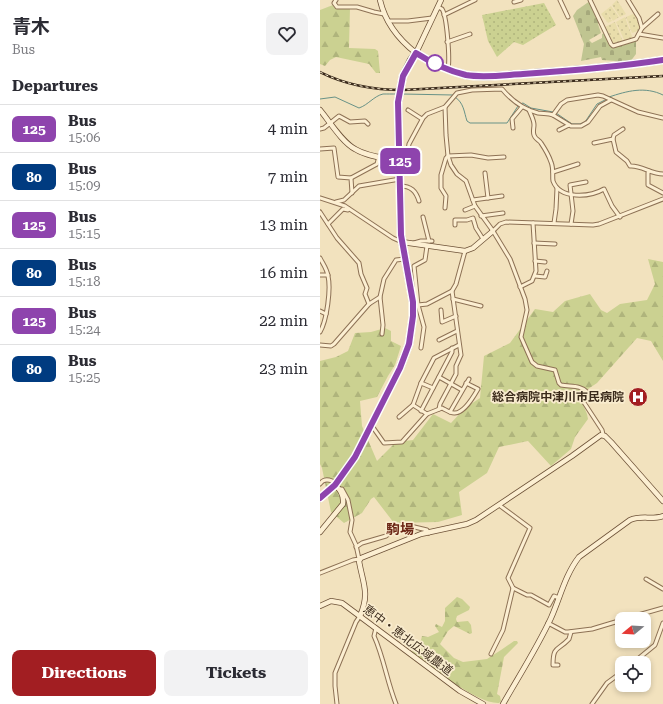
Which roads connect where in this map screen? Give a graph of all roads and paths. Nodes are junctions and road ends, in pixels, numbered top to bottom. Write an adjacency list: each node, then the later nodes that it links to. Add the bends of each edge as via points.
1 (380, 0): 11 (street)
2 (441, 0): 10 (street)
3 (475, 0): 13 (street)
4 (521, 0): 9 (street)
5 (560, 0): 14 (street)
6 (590, 0): 19 (street, via 612,45 636,39)
7 (628, 0): 17 (street)
8 (334, 1): 11 (street, via 337,7 357,7)
9 (514, 2)
10 (438, 7): 13 (street); 15 (street)
11 (384, 14): 16 (street)
12 (658, 14): 17 (street)
13 (444, 15): 21 (street)
14 (568, 17)
15 (432, 18): 16 (street); 22 (street)
16 (388, 21): 22 (street, via 401,40)
17 (642, 28): 19 (street)
18 (470, 34): 21 (street)
19 (639, 34): 20 (street)
20 (663, 38)
21 (448, 42): 24 (street)
22 (416, 53): 24 (highway); 47 (highway, bridge, via 403,76 398,102)
23 (663, 60): 24 (highway, via 569,71 482,76)
24 (448, 69)
25 (611, 100): 31 (street, via 594,96 569,99); 32 (street, via 638,112); 36 (street, via 600,106 585,124 577,127)
26 (520, 106): 27 (street, via 502,89 457,93); 30 (street); 37 (street, via 512,119)
27 (445, 107): 33 (street, via 427,114); 45 (street)
28 (320, 110): 34 (street)
29 (408, 110): 33 (street)
30 (529, 110): 31 (street, via 540,114); 50 (street, via 534,125 534,137 541,142)
31 (554, 113): 36 (street)
32 (663, 118)
33 (422, 119): 47 (street, via 409,144 407,155)
34 (330, 123): 35 (street, via 339,116 350,122 365,121); 38 (street); 44 (street, via 354,149)
35 (368, 124)
36 (569, 125): 39 (street)
37 (513, 128)
38 (320, 129)
39 (559, 130)
40 (623, 130): 41 (street, via 614,135)
41 (613, 139): 42 (street); 49 (street, via 616,152 630,166)
42 (594, 143)
43 (320, 149): 53 (street, via 334,148 338,177)
44 (379, 156): 47 (street); 53 (street, via 377,164)
45 (448, 156): 46 (street); 65 (street, via 457,174 466,181); 69 (street, via 440,175 441,188 446,196)
46 (504, 157)
47 (400, 161): 54 (highway)
48 (578, 164): 50 (street)
49 (649, 171): 52 (street); 59 (street, via 648,185)
50 (554, 172): 57 (street)
51 (485, 173): 63 (street)
52 (663, 174)
53 (351, 178): 58 (street)
54 (400, 179): 56 (highway); 58 (street, via 359,186)
55 (586, 182): 60 (street, via 570,185)
56 (400, 186): 66 (street, via 410,187 417,193); 84 (highway)
57 (556, 186): 60 (street, via 560,191); 78 (street, via 558,196)
58 (352, 193): 67 (street, via 344,200)
59 (663, 193)
60 (571, 195): 76 (street, via 598,193 604,190); 81 (street)
61 (502, 196): 63 (street)
62 (320, 198): 67 (street)
63 (488, 198): 65 (street)
64 (663, 199): 76 (street)
65 (473, 200): 68 (street)
66 (419, 201)
67 (335, 202): 70 (street)
68 (475, 206): 71 (street); 74 (street)
69 (445, 208)
70 (349, 209): 79 (street, via 343,209); 84 (street)
71 (465, 210)
72 (320, 212): 79 (street)
73 (503, 213): 74 (street)
74 (481, 216): 82 (street)
75 (423, 217): 85 (street)
76 (620, 217): 81 (street, via 593,225)
77 (533, 223): 78 (street); 82 (street, via 502,223); 86 (street)
78 (554, 223): 81 (street)
79 (328, 224): 101 (street, via 359,263)
80 (455, 224): 83 (street, via 455,220 472,218)
81 (571, 224)
82 (493, 231): 83 (street); 97 (street, via 510,259)
83 (483, 239): 88 (street)
84 (402, 242): 85 (street); 90 (highway)
85 (429, 242): 88 (street); 102 (street, via 425,260 414,266)
86 (534, 244): 87 (street); 91 (street)
87 (555, 244)
88 (465, 251): 98 (street)
89 (320, 258): 95 (street)
90 (405, 259): 99 (street, via 396,260 384,278); 129 (highway, via 413,302 409,344)
91 (535, 261): 92 (street); 96 (street)
92 (545, 262)
93 (546, 271): 96 (street, via 544,277)
94 (320, 275): 95 (street)
95 (328, 275): 106 (street)
96 (535, 276): 97 (street, via 532,281)
97 (520, 287): 130 (street, via 527,310 521,337 532,362 537,366 555,370 559,383 586,390 583,401)
98 (452, 291): 100 (street); 102 (street, via 427,304)
99 (380, 297): 101 (street); 110 (street)
100 (453, 299): 103 (street); 107 (street)
101 (369, 304): 113 (street, via 334,344)
102 (418, 305): 114 (street, via 424,327)
103 (482, 306)
104 (441, 310): 107 (street, via 442,322)
105 (320, 311): 106 (street)
106 (326, 314): 109 (street)
107 (456, 316): 108 (street)
108 (457, 331): 111 (street); 112 (street)
109 (320, 332)
110 (382, 334)
111 (439, 340)
112 (459, 345): 115 (street); 120 (street, via 461,355)
113 (320, 346)
114 (421, 348)
115 (452, 348): 116 (street); 118 (street, via 434,358)
116 (439, 377): 120 (street); 121 (street)
117 (469, 379): 119 (street)
118 (421, 383): 121 (street); 123 (street)
119 (466, 383): 122 (street); 126 (street, via 478,389 469,404 457,413)
120 (451, 384): 122 (street); 124 (street)
121 (433, 388): 125 (street)
122 (462, 390): 126 (street)
123 (413, 405): 125 (street); 128 (street)
124 (439, 409): 126 (street); 127 (street)
125 (421, 411): 127 (street)
126 (450, 412)
127 (427, 414): 129 (street, via 402,442 384,443)
128 (399, 416)
129 (372, 426): 132 (highway)
130 (603, 434): 134 (street); 135 (street)
131 (320, 484): 132 (street, via 323,480 332,481)
132 (337, 487): 133 (highway); 137 (street, via 343,504); 139 (street, via 342,489 348,500 352,520 350,532)
133 (320, 498)
134 (663, 501)
135 (499, 505): 138 (street, via 472,522); 143 (street, via 530,528 508,578)
136 (663, 516): 145 (street, via 630,520 583,554 573,566)
137 (320, 532)
138 (429, 533): 139 (street, via 427,530 402,524 386,536); 140 (street)
139 (356, 547): 140 (street)
140 (359, 559): 141 (street); 149 (street, via 366,593)
141 (320, 573)
142 (646, 579): 144 (street)
143 (514, 588): 145 (street, via 549,605 554,596); 155 (street, via 503,630)
144 (663, 589)
145 (559, 598): 151 (street)
146 (320, 606): 149 (street, 恵中・恵北広域農道, via 336,601)
147 (663, 608): 148 (street)
148 (648, 612)
149 (360, 616): 153 (street, 恵中・恵北広域農道); 159 (street, via 335,673)
150 (615, 622): 154 (street)
151 (548, 623): 154 (street, via 564,632); 162 (street)
152 (663, 623): 156 (street, via 655,645)
153 (376, 628): 160 (street, via 374,636); 161 (street, 恵中・恵北広域農道, via 460,691)
154 (571, 632): 157 (street, via 569,639 554,653 553,665)
155 (491, 654)
156 (642, 656)
157 (558, 665)
158 (615, 677): 163 (street, via 606,683)
159 (337, 704)
160 (396, 704)
161 (482, 704)
162 (503, 704)
163 (592, 704)

